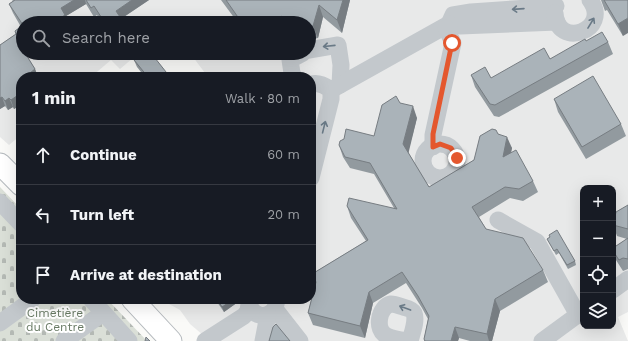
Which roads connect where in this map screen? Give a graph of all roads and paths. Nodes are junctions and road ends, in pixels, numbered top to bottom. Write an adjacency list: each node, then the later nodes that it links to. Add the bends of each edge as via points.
1 (590, 0): 2 (lane, one-way to 1, via 562,29 578,33 586,30 595,17 595,8)
2 (558, 9): 3 (lane, via 471,12 453,15)
3 (448, 26): 8 (lane); 9 (lane, via 452,43 433,134)
4 (316, 49): 8 (lane, one-way to 4, via 341,65 338,45)
5 (290, 60): 6 (lane)
6 (292, 72)
7 (316, 84): 8 (lane)
8 (336, 88): 10 (lane, one-way to 8)
9 (433, 147)
10 (316, 158)
11 (0, 164): 12 (main road)
12 (16, 180)
13 (0, 202): 14 (lane)
14 (16, 219)
15 (498, 220): 22 (lane, via 537,242)
16 (628, 279): 17 (lane)
17 (616, 288)
18 (26, 304): 25 (lane)
19 (95, 304): 23 (lane)
20 (137, 304): 28 (main road)
21 (263, 307): 29 (lane, via 248,311); 30 (lane, via 255,321); 31 (lane); 32 (lane)
22 (580, 311)
23 (103, 313): 26 (lane); 27 (lane)
24 (580, 314): 33 (lane)
25 (0, 323)
26 (64, 341)
27 (129, 341)
28 (171, 341)
29 (205, 341)
30 (224, 341)
31 (263, 341)
32 (300, 341)
33 (542, 341)

